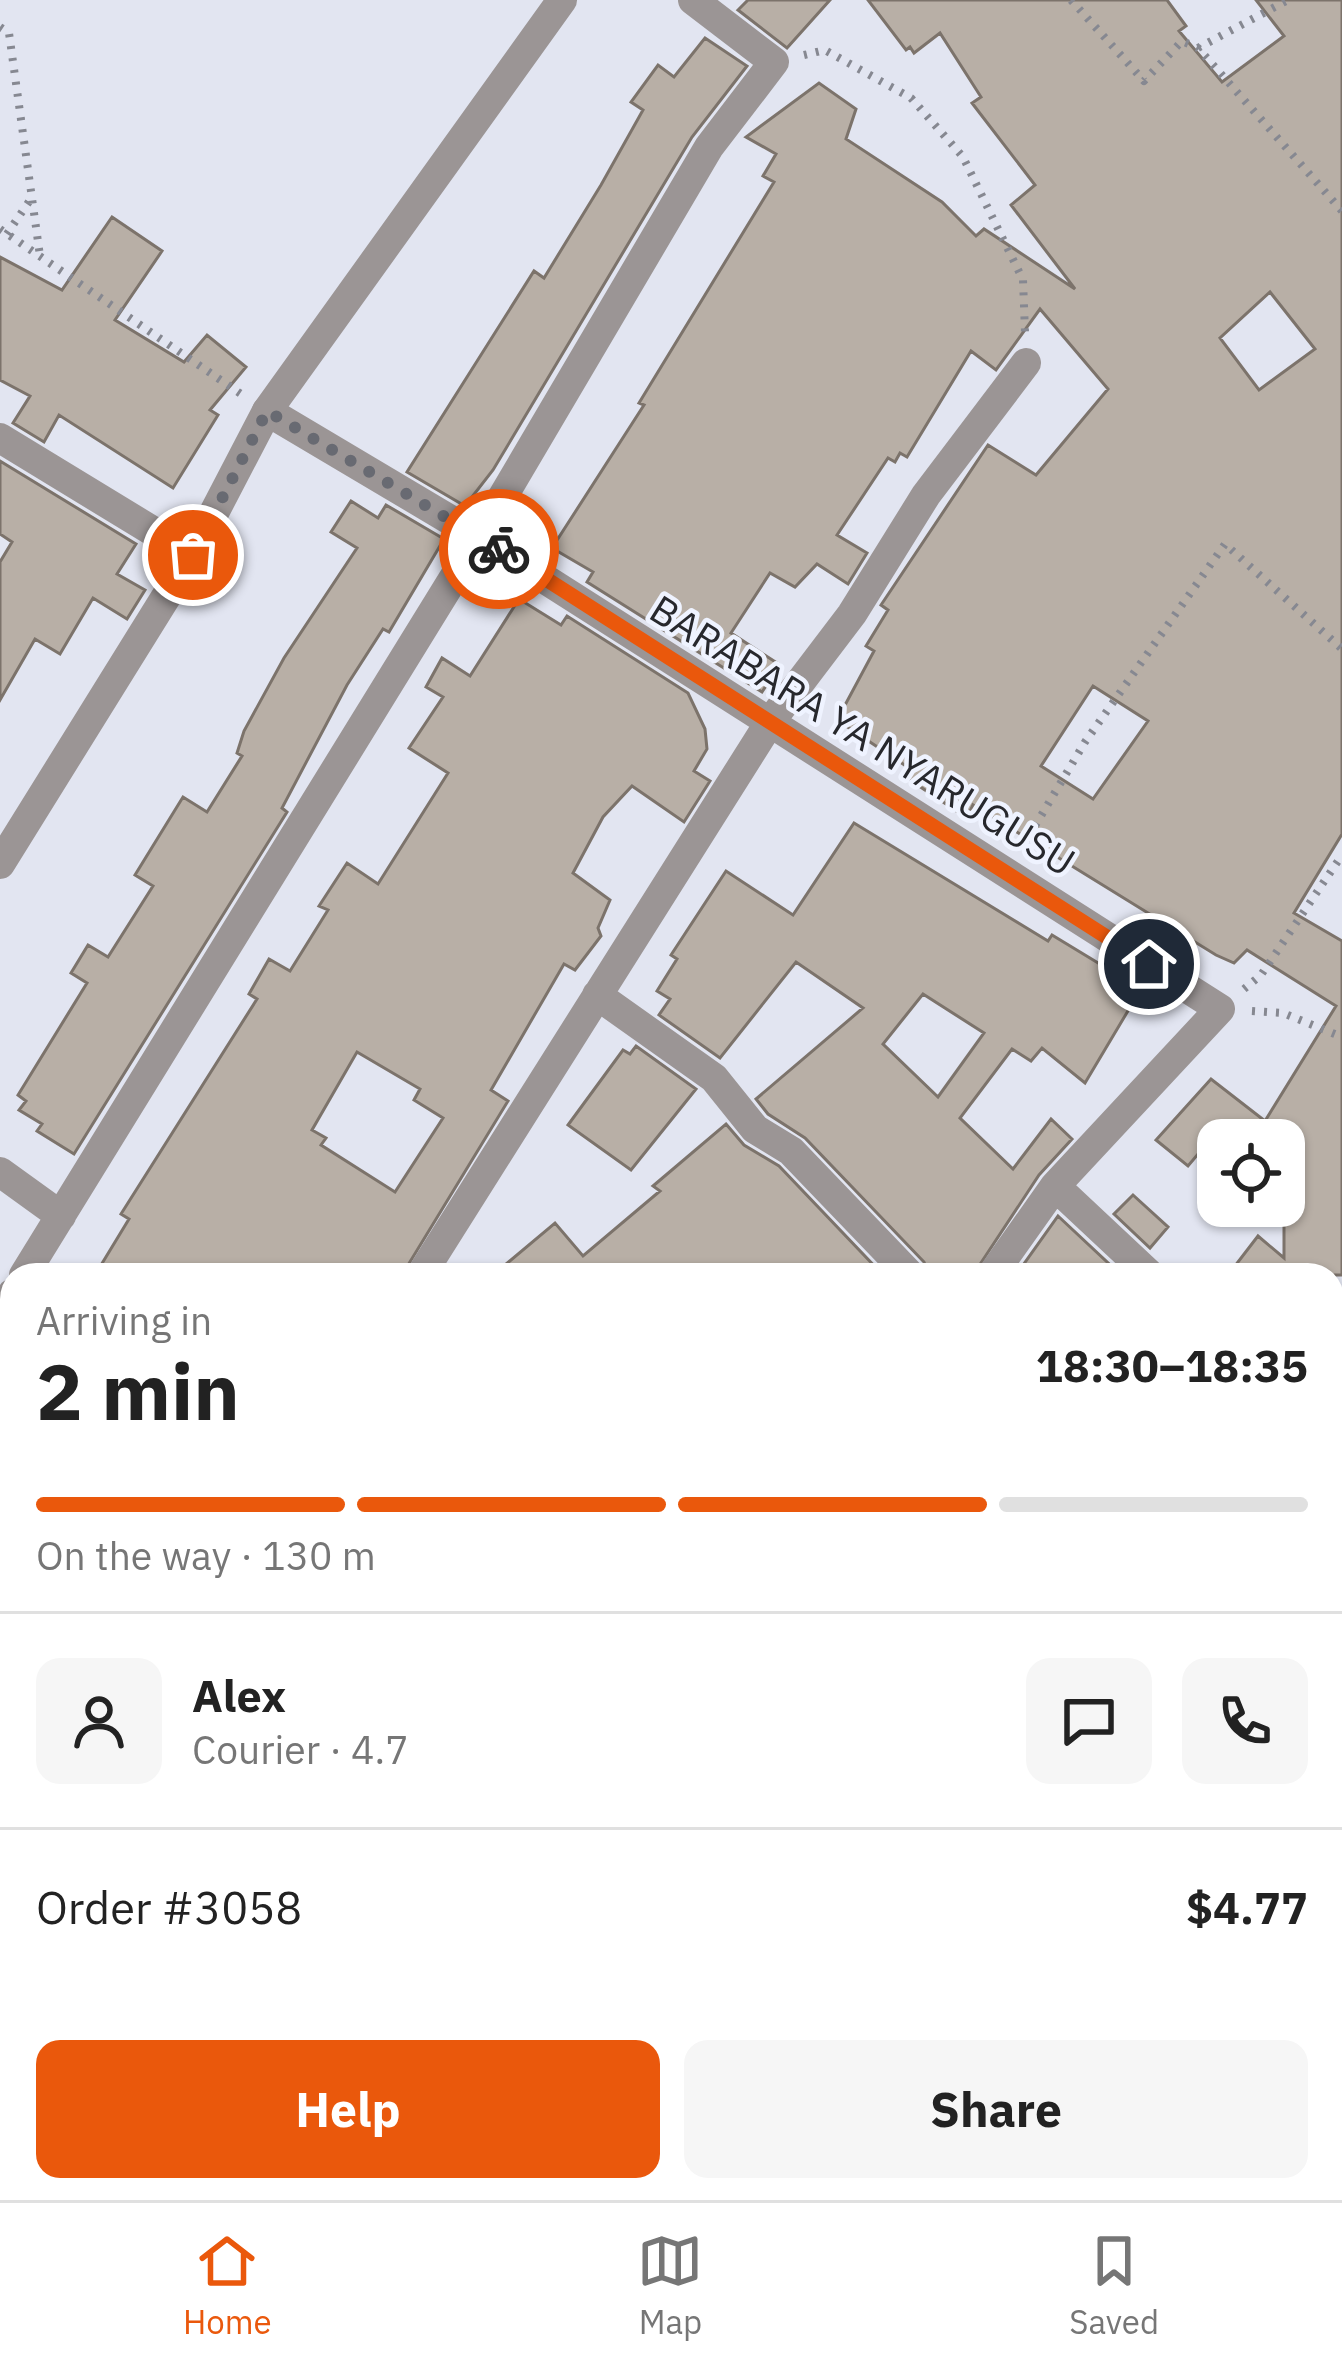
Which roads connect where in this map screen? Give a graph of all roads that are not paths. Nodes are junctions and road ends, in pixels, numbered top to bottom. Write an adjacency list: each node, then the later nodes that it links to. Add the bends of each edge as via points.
1 (562, 0): 4 (street)
2 (693, 0): 6 (street, via 774,62 709,147)
3 (1026, 363): 8 (street)
4 (267, 411): 6 (street, BARABARA YA NYARUGUSU); 7 (street)
5 (0, 439): 7 (street)
6 (479, 537): 8 (street, BARABARA YA NYARUGUSU); 13 (street)
7 (193, 555): 9 (street)
8 (770, 722): 10 (street); 12 (street, BARABARA YA NYARUGUSU, via 1220,1009)
9 (0, 864)
10 (597, 995): 15 (street); 16 (street, via 714,1078 755,1129 791,1151)
11 (0, 1172): 13 (street)
12 (1055, 1186): 17 (street); 18 (street)
13 (61, 1216): 14 (street)
14 (32, 1263)
15 (429, 1263)
16 (898, 1263)
17 (1000, 1263)
18 (1137, 1263)

